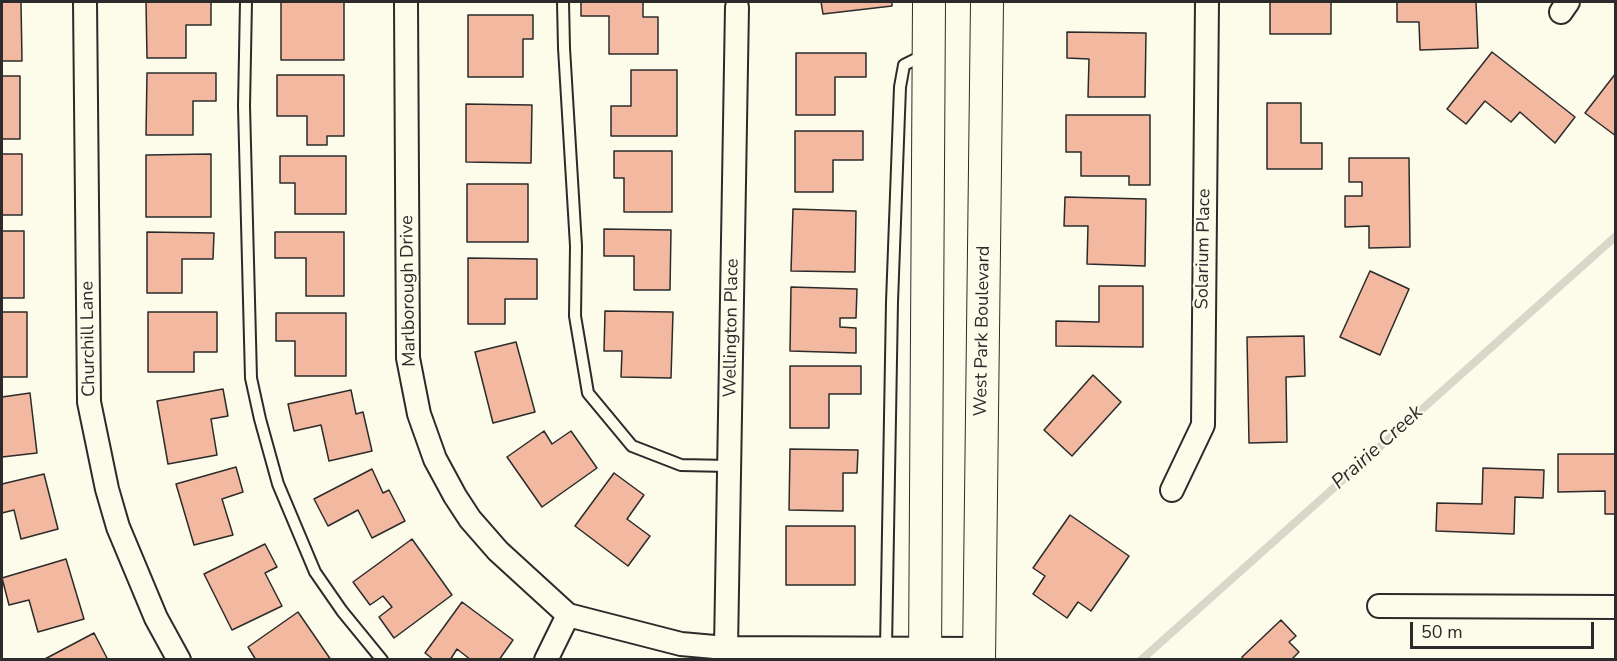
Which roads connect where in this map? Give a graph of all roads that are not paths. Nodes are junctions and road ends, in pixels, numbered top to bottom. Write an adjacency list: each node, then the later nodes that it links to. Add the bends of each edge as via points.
1 (86, 2): 19 (street, Churchill Lane, via 89,402 118,527 156,618)
2 (246, 2): 20 (lane, via 244,106 253,388 278,484 315,572)
3 (406, 2): 14 (street, Marlborough Drive, via 408,358 419,414 435,459 471,519 498,551)
4 (563, 2): 10 (lane, via 576,246 575,316 588,393 632,446 681,465)
5 (929, 2): 9 (main road)
6 (987, 2): 18 (main road, West Park Boulevard)
7 (1207, 2): 11 (street, Solarium Place, via 1203,424)
8 (737, 7): 10 (street, Wellington Place)
9 (929, 52): 16 (lane, via 904,65 900,87); 17 (main road)
10 (729, 466): 15 (street, Wellington Place)
11 (1172, 490)
12 (1379, 606): 13 (street)
13 (1616, 607)
14 (568, 615): 15 (street, Marlborough Drive, via 681,644); 21 (street)
15 (726, 648): 16 (street, Marlborough Drive)
16 (886, 648): 17 (street, Marlborough Drive)
17 (925, 654): 18 (street, Marlborough Drive)
18 (979, 654)
19 (179, 660)
20 (382, 660)
21 (546, 660)

